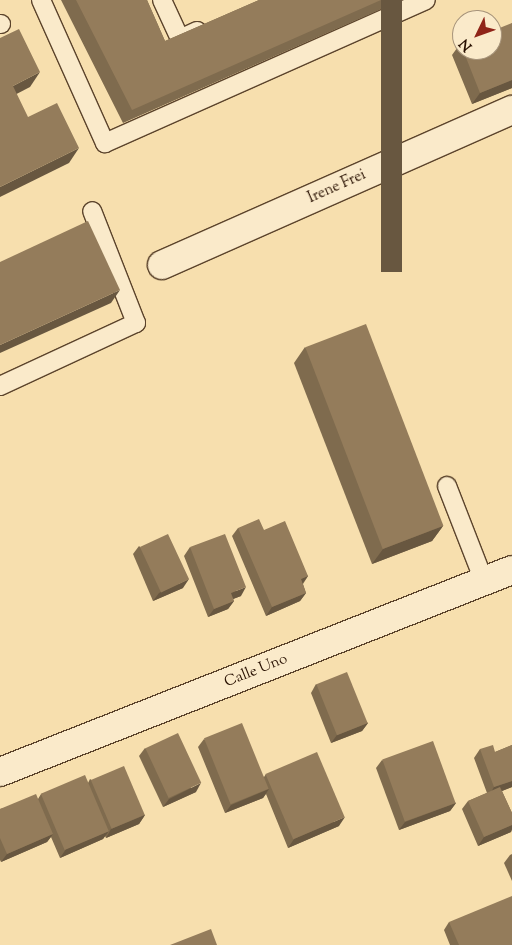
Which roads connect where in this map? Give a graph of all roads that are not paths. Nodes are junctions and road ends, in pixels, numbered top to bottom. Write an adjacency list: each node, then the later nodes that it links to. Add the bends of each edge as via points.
1 (41, 0): 3 (lane, via 105,143)
2 (162, 0): 4 (lane, via 180,39)
3 (426, 0)
4 (214, 23)
5 (512, 110): 7 (street, Irene Frei)
6 (92, 211): 8 (lane, via 136,323)
7 (162, 265)
8 (0, 386)
9 (447, 486): 10 (lane)
10 (504, 577): 11 (street, Calle Uno)
11 (0, 772)

